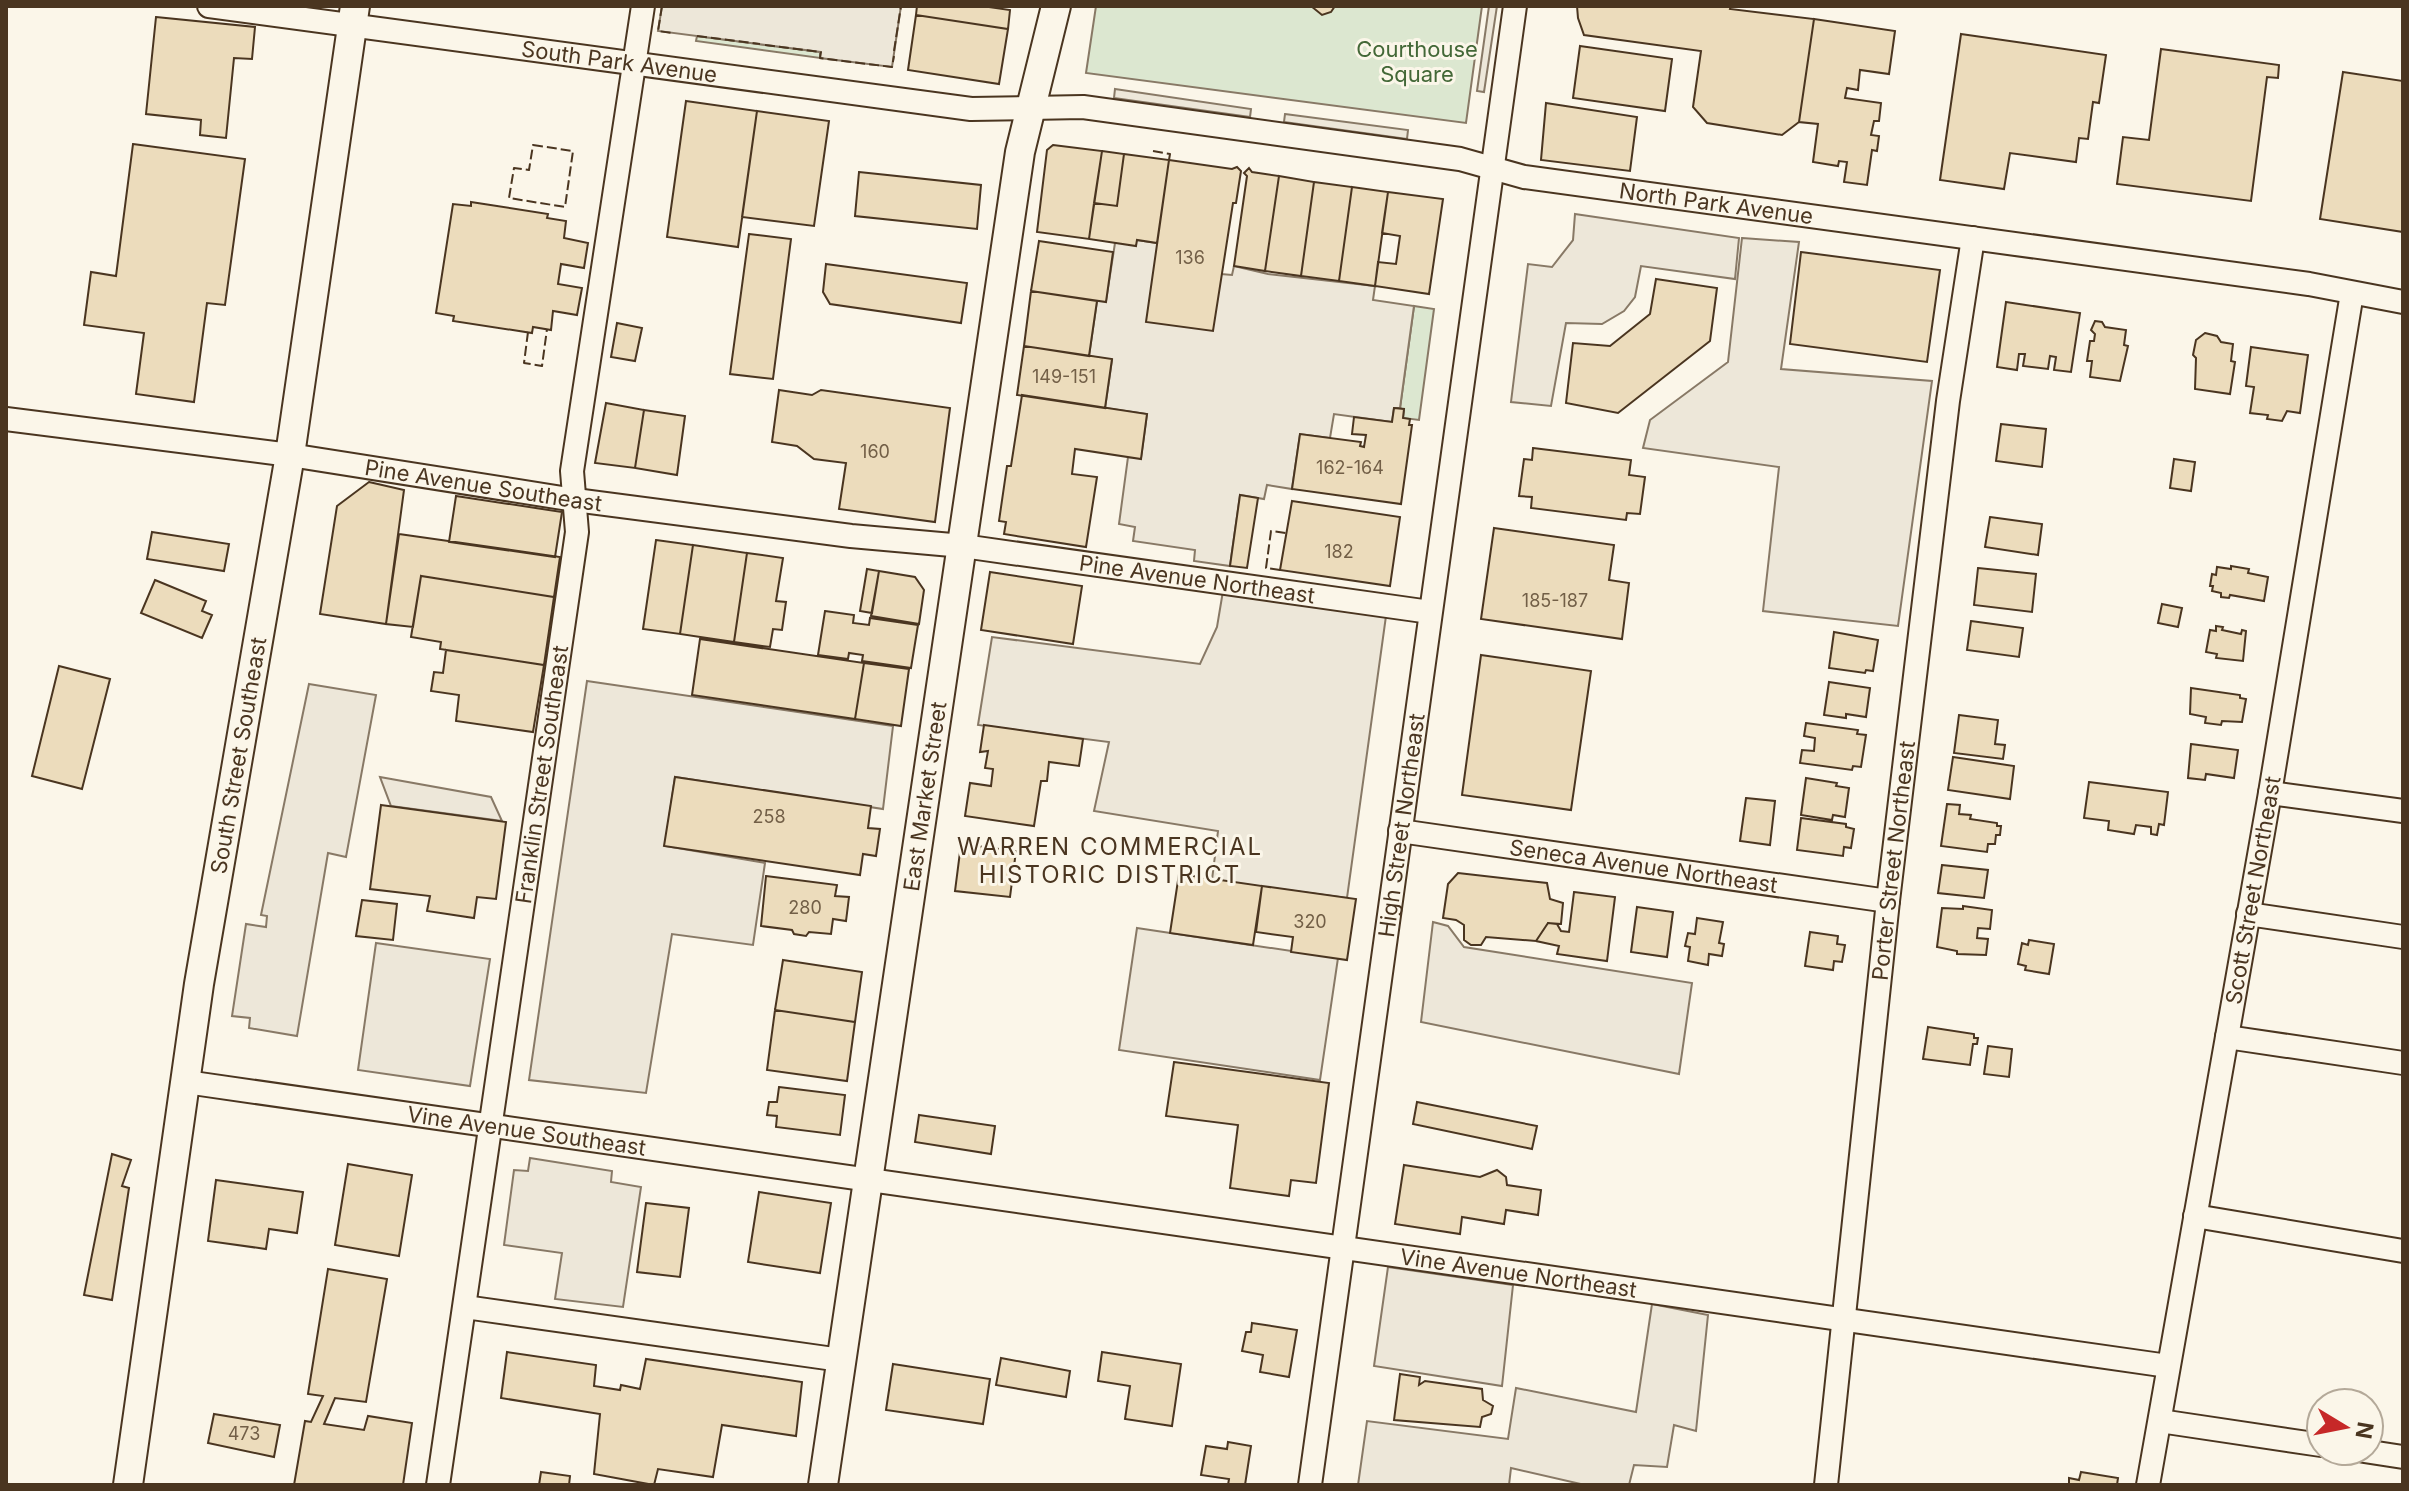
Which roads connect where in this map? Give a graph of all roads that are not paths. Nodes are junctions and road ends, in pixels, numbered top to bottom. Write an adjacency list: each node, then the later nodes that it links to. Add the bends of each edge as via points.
1 (209, 6): 5 (street, South Park Avenue)
2 (643, 6): 6 (street, Franklin Street Southeast)
3 (1056, 6): 7 (main road, East Market Street)
4 (1515, 6): 8 (street, High Street Northeast)
5 (354, 16): 6 (street, South Park Avenue); 13 (main road, South Street Southeast)
6 (634, 63): 7 (street, South Park Avenue, via 971,109); 14 (street, Franklin Street Southeast, via 572,471)
7 (1029, 110): 8 (street, North Park Avenue, via 1083,107); 15 (main road, East Market Street)
8 (1492, 167): 9 (street, North Park Avenue, via 1524,177); 16 (street, High Street Northeast)
9 (1973, 238): 10 (street, North Park Avenue); 20 (street, Porter Street Northeast, via 1948,401)
10 (2352, 293): 11 (street, North Park Avenue); 17 (street, Scott Street Northeast)
11 (2403, 302)
12 (6, 419): 13 (street, Pine Avenue Southeast)
13 (290, 455): 14 (street, Pine Avenue Southeast); 27 (main road, South Street Southeast)
14 (575, 500): 15 (street, Pine Avenue Southeast); 24 (street, Franklin Street Southeast, via 577,532)
15 (963, 546): 16 (street, Pine Avenue Northeast); 29 (main road, East Market Street)
16 (1430, 612): 19 (street, High Street Northeast)
17 (2270, 793): 18 (street); 21 (street, Scott Street Northeast)
18 (2403, 811)
19 (1400, 831): 20 (street, Seneca Avenue Northeast); 31 (street, High Street Northeast)
20 (1888, 901): 34 (street, Porter Street Northeast)
21 (2248, 914): 22 (street); 25 (street, Scott Street Northeast)
22 (2403, 937)
23 (493, 939): 24 (street)
24 (516, 942): 28 (street, Franklin Street Southeast)
25 (2227, 1037): 26 (street); 30 (street, Scott Street Northeast)
26 (2403, 1063)
27 (186, 1082): 28 (street, Vine Avenue Southeast); 39 (main road, South Street Southeast)
28 (490, 1124): 29 (street, Vine Avenue Southeast); 33 (street, Franklin Street Southeast)
29 (868, 1180): 31 (street, Vine Avenue Northeast); 35 (main road, East Market Street)
30 (2195, 1216): 32 (street); 36 (street, Scott Street Northeast)
31 (1343, 1248): 34 (street, Vine Avenue Northeast); 42 (street, High Street Northeast)
32 (2403, 1251)
33 (465, 1307): 35 (street); 40 (street, Franklin Street Southeast)
34 (1843, 1319): 36 (street, Vine Avenue Northeast); 43 (street, Porter Street Northeast)
35 (841, 1360): 41 (main road, East Market Street)
36 (2168, 1366): 37 (street, Scott Street Northeast)
37 (2160, 1421): 38 (street); 44 (street, Scott Street Northeast)
38 (2305, 1443)
39 (128, 1485)
40 (438, 1485)
41 (823, 1485)
42 (1310, 1485)
43 (1826, 1485)
44 (2148, 1485)

